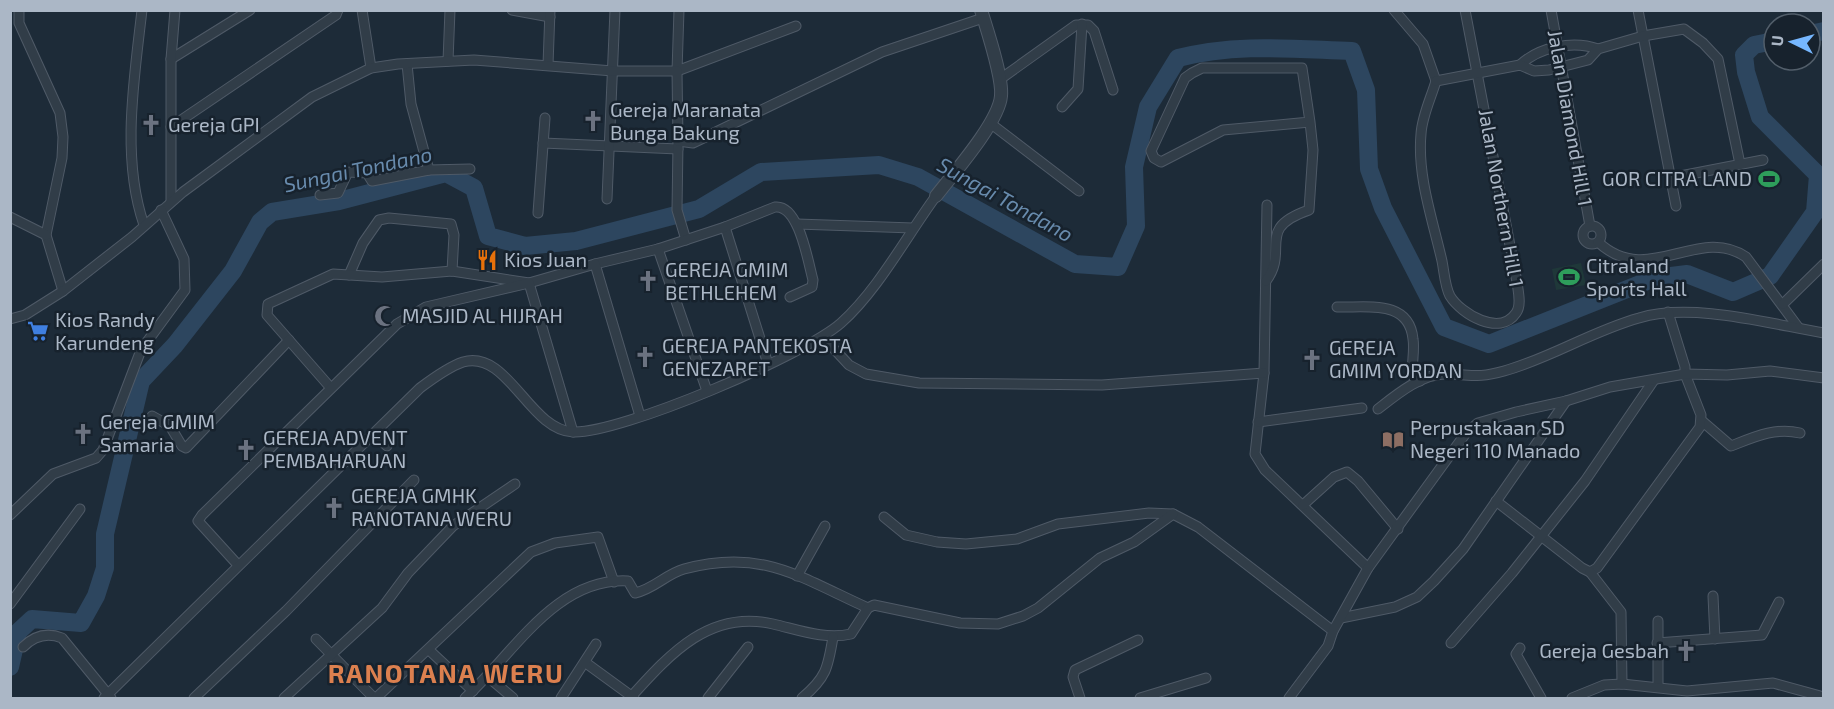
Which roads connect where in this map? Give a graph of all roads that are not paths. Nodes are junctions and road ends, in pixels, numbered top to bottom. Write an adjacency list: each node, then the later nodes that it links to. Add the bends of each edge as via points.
1 (142, 10): 59 (street, via 132,143 133,181)
2 (175, 10): 22 (street)
3 (249, 10): 22 (street)
4 (338, 10): 39 (street, via 309,34)
5 (362, 10): 28 (street)
6 (450, 10): 23 (street)
7 (512, 10): 15 (street)
8 (615, 10): 29 (street)
9 (679, 10): 30 (street)
10 (1394, 10): 33 (street, via 1423,44)
11 (1465, 10): 31 (street, Jalan Northern Hill 1)
12 (1551, 10): 20 (street, Jalan Diamond Hill 1)
13 (1638, 10): 19 (street)
14 (16, 12): 63 (street, via 53,94 63,137)
15 (550, 14): 25 (street)
16 (982, 14): 32 (street); 41 (street, via 882,52 693,143)
17 (1082, 24): 32 (street); 34 (street, via 1094,31); 35 (street, via 1078,89)
18 (796, 26): 30 (street)
19 (1643, 36): 21 (street); 44 (street, via 1682,29 1715,54); 47 (street)
20 (1558, 48): 21 (street, via 1578,44); 26 (street, via 1530,55); 27 (street, Jalan Diamond Hill 1)
21 (1598, 49): 27 (street, via 1588,60)
22 (171, 59): 39 (street)
23 (448, 61): 24 (street); 25 (street)
24 (407, 63): 28 (street); 46 (street, via 411,104)
25 (548, 65): 29 (street)
26 (1520, 65): 27 (street, via 1534,71); 31 (street)
27 (1561, 67): 60 (street, Jalan Diamond Hill 1)
28 (371, 68): 52 (street, via 312,97)
29 (613, 71): 30 (street); 42 (street)
30 (677, 71): 41 (street)
31 (1478, 72): 33 (street); 33 (street, Jalan Northern Hill 1, via 1517,282 1517,313 1509,320 1479,320 1461,310 1449,295 1420,139)
32 (999, 80): 38 (street, via 1001,99)
33 (1436, 81)
34 (1113, 90)
35 (1062, 107)
36 (545, 118): 40 (street)
37 (1310, 122): 37 (street, via 1223,130 1161,162 1151,151 1185,78 1202,68 1302,68); 71 (street, via 1310,210 1286,219 1281,225 1275,238 1273,272)
38 (990, 123): 48 (street); 50 (street)
39 (171, 127): 52 (street)
40 (543, 143): 42 (street); 56 (street)
41 (678, 145): 42 (street); 64 (street, via 677,210)
42 (611, 148): 51 (street)
43 (1763, 160): 44 (street)
44 (1740, 164): 47 (street)
45 (470, 169): 46 (street)
46 (429, 170): 49 (street, via 372,181 366,173 348,172 338,193)
47 (1670, 178): 54 (street)
48 (1079, 191)
49 (320, 195)
50 (936, 196): 62 (street)
51 (607, 199)
52 (171, 201): 55 (street)
53 (1268, 205): 71 (street)
54 (1676, 206)
55 (161, 210): 59 (street); 108 (street, via 184,259 185,290 141,350 103,450 96,458 53,474)
56 (538, 213)
57 (10, 217): 63 (street)
58 (797, 224): 61 (street, via 792,214 780,207); 62 (street); 74 (street, via 813,285)
59 (144, 225): 73 (street)
60 (1590, 226): 65 (street, via 1600,231); 65 (street, via 1584,231 1584,241)
61 (725, 227): 64 (street); 83 (street)
62 (913, 228): 81 (street, via 859,305)
63 (46, 234): 73 (street)
64 (686, 240): 66 (street)
65 (1599, 242): 75 (street, via 1610,253 1635,261 1719,246 1736,249 1746,256)
66 (658, 249): 67 (street); 90 (street)
67 (595, 264): 72 (street); 95 (street)
68 (1824, 264): 75 (street)
69 (452, 270): 70 (street, via 388,277); 70 (street, via 451,224 389,218 379,220 369,232); 72 (street)
70 (349, 275): 82 (street, via 333,274 268,304 267,315)
71 (1266, 281): 84 (street)
72 (529, 283): 89 (street, via 444,302 411,315 386,333); 98 (street)
73 (63, 291): 78 (street)
74 (790, 297)
75 (1783, 304): 79 (street)
76 (1337, 307): 88 (street, via 1395,310 1404,315 1412,331 1413,376)
77 (1668, 312): 79 (street); 85 (street); 88 (street, via 1630,321 1508,370 1477,378 1445,374)
78 (10, 320)
79 (1798, 327): 80 (street)
80 (1824, 333)
81 (823, 337): 83 (street); 84 (street, via 849,365 866,374 919,383 1102,384)
82 (289, 340): 89 (street); 94 (street, via 186,448 170,426)
83 (768, 364): 90 (street)
84 (1264, 373): 97 (street)
85 (1684, 374): 86 (street, via 1770,370); 87 (street); 96 (street)
86 (1824, 378)
87 (1654, 380): 91 (street, via 1611,387); 112 (street)
88 (1420, 381): 93 (street)
89 (330, 387): 113 (street, via 198,520)
90 (707, 391): 95 (street)
91 (1566, 401): 104 (street); 111 (street, via 1478,423 1466,433)
92 (1362, 408): 97 (street)
93 (1378, 410)
94 (153, 416)
95 (640, 416): 98 (street)
96 (1702, 421): 100 (street, via 1731,446 1763,433); 115 (street, via 1650,498)
97 (1258, 422): 105 (street, via 1255,454 1259,463)
98 (573, 432): 99 (street, via 551,424 500,372 482,363 464,362 420,388)
99 (374, 434): 101 (street); 113 (street)
100 (1800, 434)
101 (387, 446)
102 (414, 480): 146 (street)
103 (515, 484): 136 (street, via 453,526 408,573 382,608)
104 (1496, 501): 112 (street); 122 (street, via 1463,549 1417,597 1395,607)
105 (1303, 506): 111 (street, via 1334,477 1347,472); 114 (street)
106 (80, 509): 120 (street)
107 (1173, 514): 109 (street, via 1086,520 1058,524 1017,539 966,543 906,535); 121 (street, via 1134,542 1101,558 1038,608 998,624 960,623 878,604); 124 (street, via 1198,526)
108 (10, 515)
109 (884, 517)
110 (825, 526): 116 (street)
111 (1398, 528): 114 (street)
112 (1542, 537): 115 (street); 129 (street)
113 (238, 565): 143 (street)
114 (1368, 568): 122 (street)
115 (1590, 572): 140 (street, via 1621,612)
116 (797, 576): 117 (street, via 776,566 720,560 679,570 637,593 632,592 628,581); 121 (street)
117 (614, 582): 135 (street, via 598,537 543,546 519,561); 138 (street, via 563,600)
118 (1713, 596): 127 (street)
119 (1779, 602): 127 (street, via 1762,635)
120 (10, 604)
121 (868, 608): 125 (street, via 851,634)
122 (1341, 618): 124 (street)
123 (1658, 621): 130 (street)
124 (1333, 631): 156 (street, via 1322,656)
125 (833, 637): 144 (street, via 756,621 728,622 708,629 675,652); 153 (street, via 827,671)
126 (316, 639): 136 (street)
127 (1715, 639): 130 (street)
128 (1138, 640): 154 (street, via 1075,670 1073,677)
129 (1451, 643)
130 (1657, 643): 141 (street)
131 (596, 644): 137 (street)
132 (23, 646): 143 (street, via 35,637 59,637)
133 (748, 647): 152 (street)
134 (1520, 648): 157 (street, via 1516,654)
135 (429, 650): 142 (street); 148 (street)
136 (332, 654): 147 (street); 148 (street)
137 (586, 663): 144 (street); 151 (street)
138 (487, 676): 142 (street); 150 (street)
139 (1206, 678): 155 (street)
140 (1622, 684): 141 (street); 158 (street, via 1604,686)
141 (1658, 686): 145 (street, via 1687,691 1773,683)
142 (473, 691): 149 (street)
143 (108, 697)
144 (632, 698)
145 (1824, 698)
146 (194, 699)
147 (284, 699)
148 (375, 699)
149 (465, 699)
150 (513, 699)
151 (561, 699)
152 (708, 699)
153 (802, 699)
154 (1080, 699)
155 (1140, 699)
156 (1289, 699)
157 (1541, 699)
158 (1572, 699)

